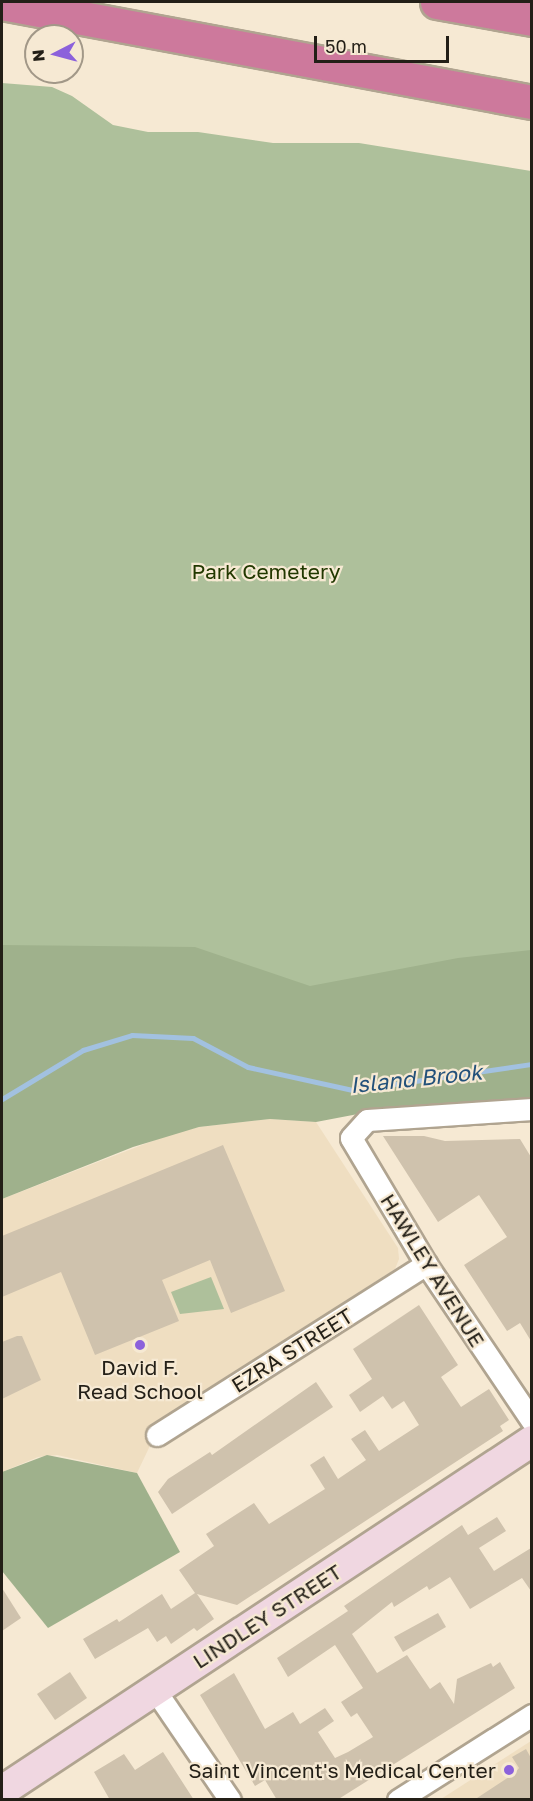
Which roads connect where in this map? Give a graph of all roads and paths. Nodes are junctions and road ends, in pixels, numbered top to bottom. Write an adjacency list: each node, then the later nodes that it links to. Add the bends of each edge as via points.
1 (437, 2): 5 (highway)
2 (2, 3): 4 (highway)
3 (2, 14): 4 (highway)
4 (56, 14): 6 (highway)
5 (516, 16)
6 (526, 101)
7 (531, 1109): 8 (street, HAWLEY AVENUE, via 367,1120 351,1138)
8 (426, 1264): 9 (street, HAWLEY AVENUE); 10 (street, EZRA STREET)
9 (531, 1421)
10 (157, 1435)
11 (531, 1441): 12 (main road, LINDLEY STREET)
12 (155, 1690): 14 (main road, LINDLEY STREET); 15 (street)
13 (531, 1714): 16 (street)
14 (2, 1791)
15 (230, 1800)
16 (398, 1800)

